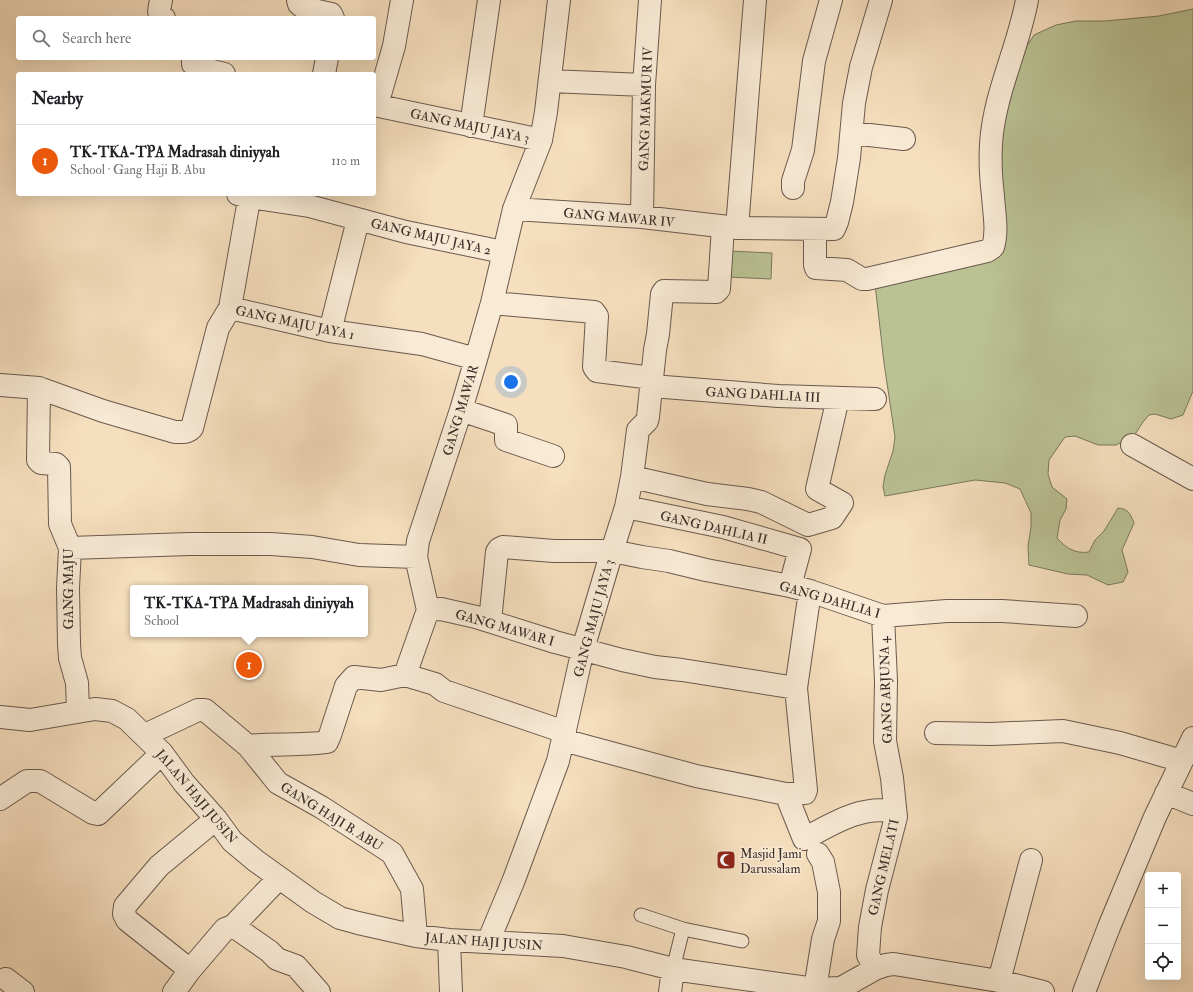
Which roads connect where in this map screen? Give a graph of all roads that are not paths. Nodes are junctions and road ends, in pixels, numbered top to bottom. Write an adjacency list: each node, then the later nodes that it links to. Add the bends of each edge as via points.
1 (161, 0): 11 (street)
2 (298, 0): 12 (street, via 304,8)
3 (402, 0): 19 (street, via 394,46)
4 (489, 0): 21 (street)
5 (559, 0): 17 (street)
6 (650, 0): 18 (street, GANG MAKMUR IV)
7 (755, 0): 31 (street)
8 (831, 0): 25 (street, via 814,61 803,150)
9 (881, 0): 22 (street, via 861,67 854,103)
10 (1027, 0): 32 (street, via 1023,23 1001,90 991,144 995,224 993,247 987,251 862,279 847,270 816,268)
11 (160, 16)
12 (332, 16)
13 (327, 60): 16 (street)
14 (195, 63): 15 (street)
15 (219, 72)
16 (324, 72)
17 (550, 81): 18 (street); 24 (street)
18 (644, 85): 29 (street, GANG MAKMUR IV)
19 (376, 102)
20 (376, 105): 21 (street, GANG MAJU JAYA 3)
21 (471, 126): 24 (street, GANG MAJU JAYA 3)
22 (852, 133): 23 (street); 32 (street, GANG MAWAR IV, via 850,158 837,222 834,229)
23 (904, 139)
24 (541, 140): 28 (street, GANG MAJU JAYA 3)
25 (793, 188)
26 (246, 196): 35 (street)
27 (252, 196): 30 (street, GANG MAJU JAYA 2, via 309,206)
28 (514, 209): 29 (street, GANG MAWAR IV); 33 (street, GANG MAWAR)
29 (642, 218): 31 (street, GANG MAWAR IV)
30 (358, 220): 33 (street, GANG MAJU JAYA 2); 36 (street, GANG MAJU JAYA 2)
31 (730, 228): 32 (street, GANG MAWAR IV); 38 (street, GANG MAJU JAYA 3, via 719,289 716,292 664,291 661,298)
32 (815, 229)
33 (503, 252): 34 (street, GANG MAWAR)
34 (492, 303): 37 (street, GANG MAWAR); 38 (street, GANG DAHLIA III, via 594,312 597,316 594,367 597,370)
35 (230, 308): 36 (street, GANG MAJU JAYA 1); 40 (street, GANG MAJU JAYA 1, via 218,328 192,428 189,431 175,432 161,428)
36 (330, 331): 37 (street, GANG MAJU JAYA 1, via 422,344)
37 (476, 359): 43 (street, GANG MAWAR)
38 (652, 382): 41 (street, GANG DAHLIA III, via 746,394); 46 (street, GANG MAJU JAYA 3, via 647,421 638,430)
39 (0, 385): 40 (street)
40 (39, 388): 49 (street, GANG MAJU, via 38,460 59,467 60,524)
41 (838, 398): 42 (street, GANG DAHLIA III); 46 (street, via 817,489 842,503 832,518 808,525 762,502 707,494)
42 (875, 398)
43 (461, 410): 45 (street, via 506,425 506,440); 51 (street, GANG MAWAR, via 418,541)
44 (1132, 445): 47 (street)
45 (554, 456)
46 (632, 477): 48 (street, GANG MAJU JAYA 3)
47 (1193, 480)
48 (626, 507): 50 (street, GANG MAJU JAYA 3); 52 (street, GANG DAHLIA II, via 723,528 800,549)
49 (70, 548): 51 (street, via 270,544 312,547 359,555); 60 (street, GANG MAJU, via 69,644 77,683)
50 (612, 551): 52 (street, GANG DAHLIA I); 56 (street, GANG DAHLIA I, via 554,551 503,547 499,549); 57 (street, GANG MAJU JAYA 3)
51 (416, 557): 53 (street, GANG MAWAR)
52 (800, 588): 54 (street, GANG DAHLIA I); 59 (street)
53 (428, 610): 56 (street, GANG MAWAR I, via 441,609); 58 (street)
54 (883, 616): 55 (street, GANG DAHLIA I, via 947,611 1002,611); 73 (street, GANG ARJUNA 4, via 885,741)
55 (1076, 616)
56 (490, 621): 57 (street, GANG MAWAR I)
57 (583, 649): 59 (street, GANG MAWAR I, via 655,668); 64 (street, GANG MAJU JAYA 3)
58 (405, 675): 64 (street, via 435,684 444,691); 66 (street, via 381,680 354,677 346,686 327,742)
59 (796, 688): 70 (street, via 806,790 805,793)
60 (78, 710): 61 (street, JALAN HAJI JUSIN, via 30,720); 63 (street, JALAN HAJI JUSIN, via 95,708 112,711 127,719)
61 (0, 717)
62 (936, 733): 68 (street, via 1063,731 1120,743)
63 (145, 734): 66 (street, GANG HAJI B. ABU, via 198,710 205,710); 67 (street, JALAN HAJI JUSIN)
64 (564, 736): 70 (street, via 696,776); 84 (street, GANG MAJU JAYA 3, via 555,768 513,882)
65 (1193, 738): 68 (street)
66 (248, 746): 81 (street, GANG HAJI B. ABU, via 278,783 322,807 392,853 412,889)
67 (162, 753): 71 (street, via 98,814 40,781 27,781); 74 (street, JALAN HAJI JUSIN)
68 (1182, 761): 69 (street)
69 (1166, 793): 72 (street); 97 (street)
70 (786, 794): 75 (street)
71 (0, 799)
72 (1193, 804)
73 (895, 812): 75 (street, GANG MELATI, via 865,811 841,820); 87 (street, GANG MELATI, via 896,817 877,890)
74 (216, 819): 77 (street, JALAN HAJI JUSIN, via 232,841); 86 (street, via 159,866 125,906 124,914 127,920)
75 (811, 847): 91 (street, via 823,862 829,892 829,921 823,939)
76 (1031, 860): 88 (street)
77 (279, 878): 79 (street); 81 (street, JALAN HAJI JUSIN, via 340,918)
78 (641, 915): 80 (lane)
79 (233, 926): 86 (street, via 225,929); 93 (street, via 277,959 296,966)
80 (682, 929): 83 (lane); 85 (lane)
81 (416, 936): 82 (street, JALAN HAJI JUSIN)
82 (449, 940): 84 (street, JALAN HAJI JUSIN); 94 (street)
83 (742, 941)
84 (488, 942): 85 (street, JALAN HAJI JUSIN, via 563,946 626,957)
85 (674, 969): 89 (street, JALAN HAJI JUSIN); 95 (street)
86 (190, 970): 92 (street)
87 (863, 980): 88 (street, JALAN HAJI JUSIN, via 886,965 894,964); 91 (street, JALAN HAJI JUSIN, via 841,988)
88 (999, 981): 96 (street, JALAN HAJI JUSIN)
89 (746, 985): 90 (street, JALAN HAJI JUSIN)
90 (784, 988): 91 (street, JALAN HAJI JUSIN)
91 (815, 989)
92 (174, 992)
93 (320, 992)
94 (451, 992)
95 (670, 992)
96 (1038, 992)
97 (1084, 992)

